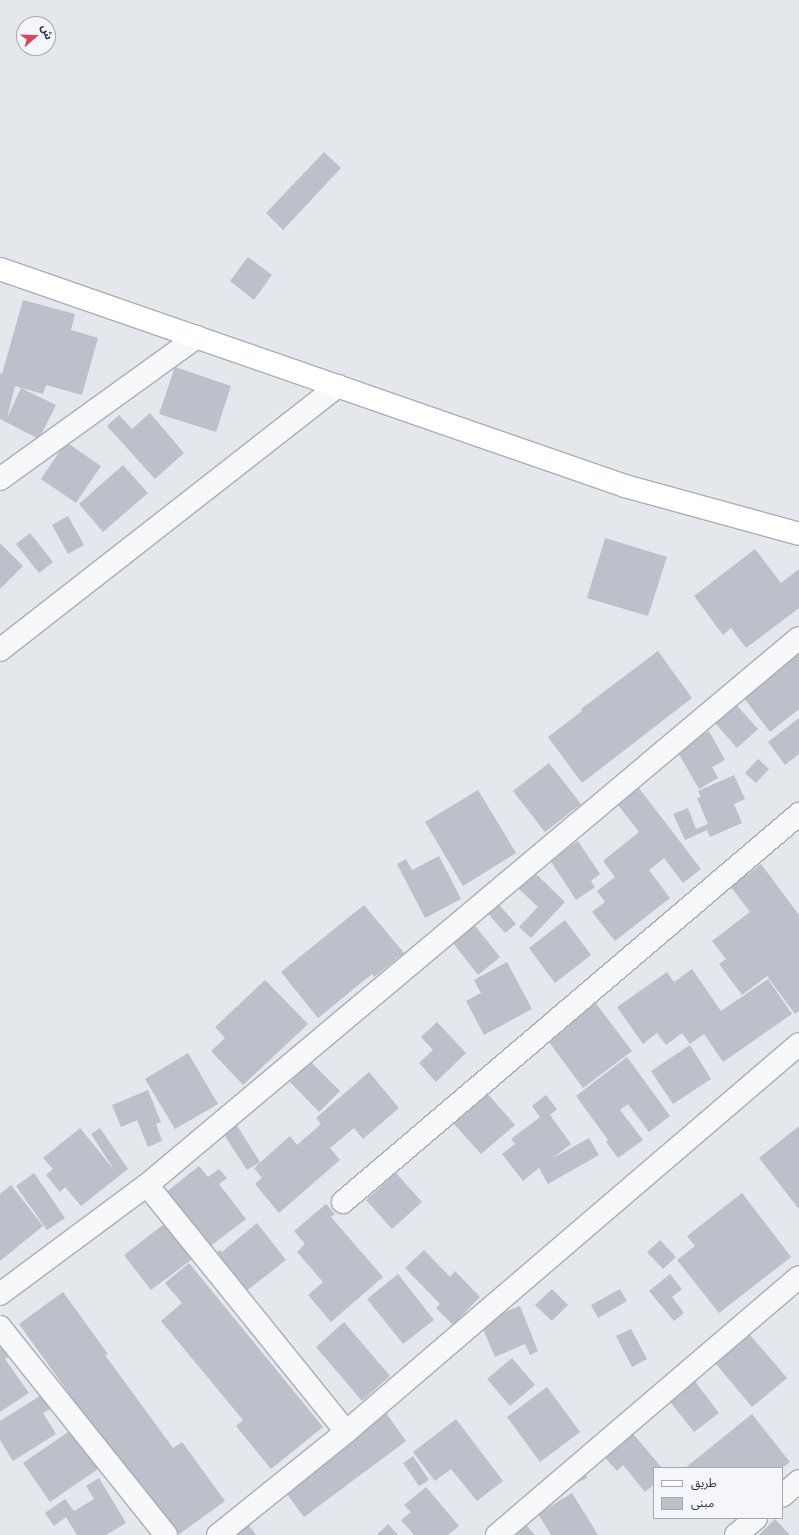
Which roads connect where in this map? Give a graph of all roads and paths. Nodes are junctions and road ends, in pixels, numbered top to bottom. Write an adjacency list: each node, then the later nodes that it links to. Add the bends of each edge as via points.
1 (0, 269): 2 (street)
2 (197, 337): 3 (street); 4 (street)
3 (338, 386): 5 (street, via 625,486); 7 (street)
4 (0, 479)
5 (799, 534)
6 (799, 638): 10 (street)
7 (0, 650)
8 (799, 814): 11 (street)
9 (799, 1044): 15 (street)
10 (147, 1185): 13 (street); 15 (street)
11 (343, 1202)
12 (799, 1277): 21 (street)
13 (0, 1294)
14 (0, 1327): 19 (street)
15 (346, 1432): 20 (street)
16 (799, 1481): 17 (street)
17 (783, 1495)
18 (755, 1519): 22 (street)
19 (166, 1535)
20 (218, 1535)
21 (497, 1535)
22 (736, 1535)

